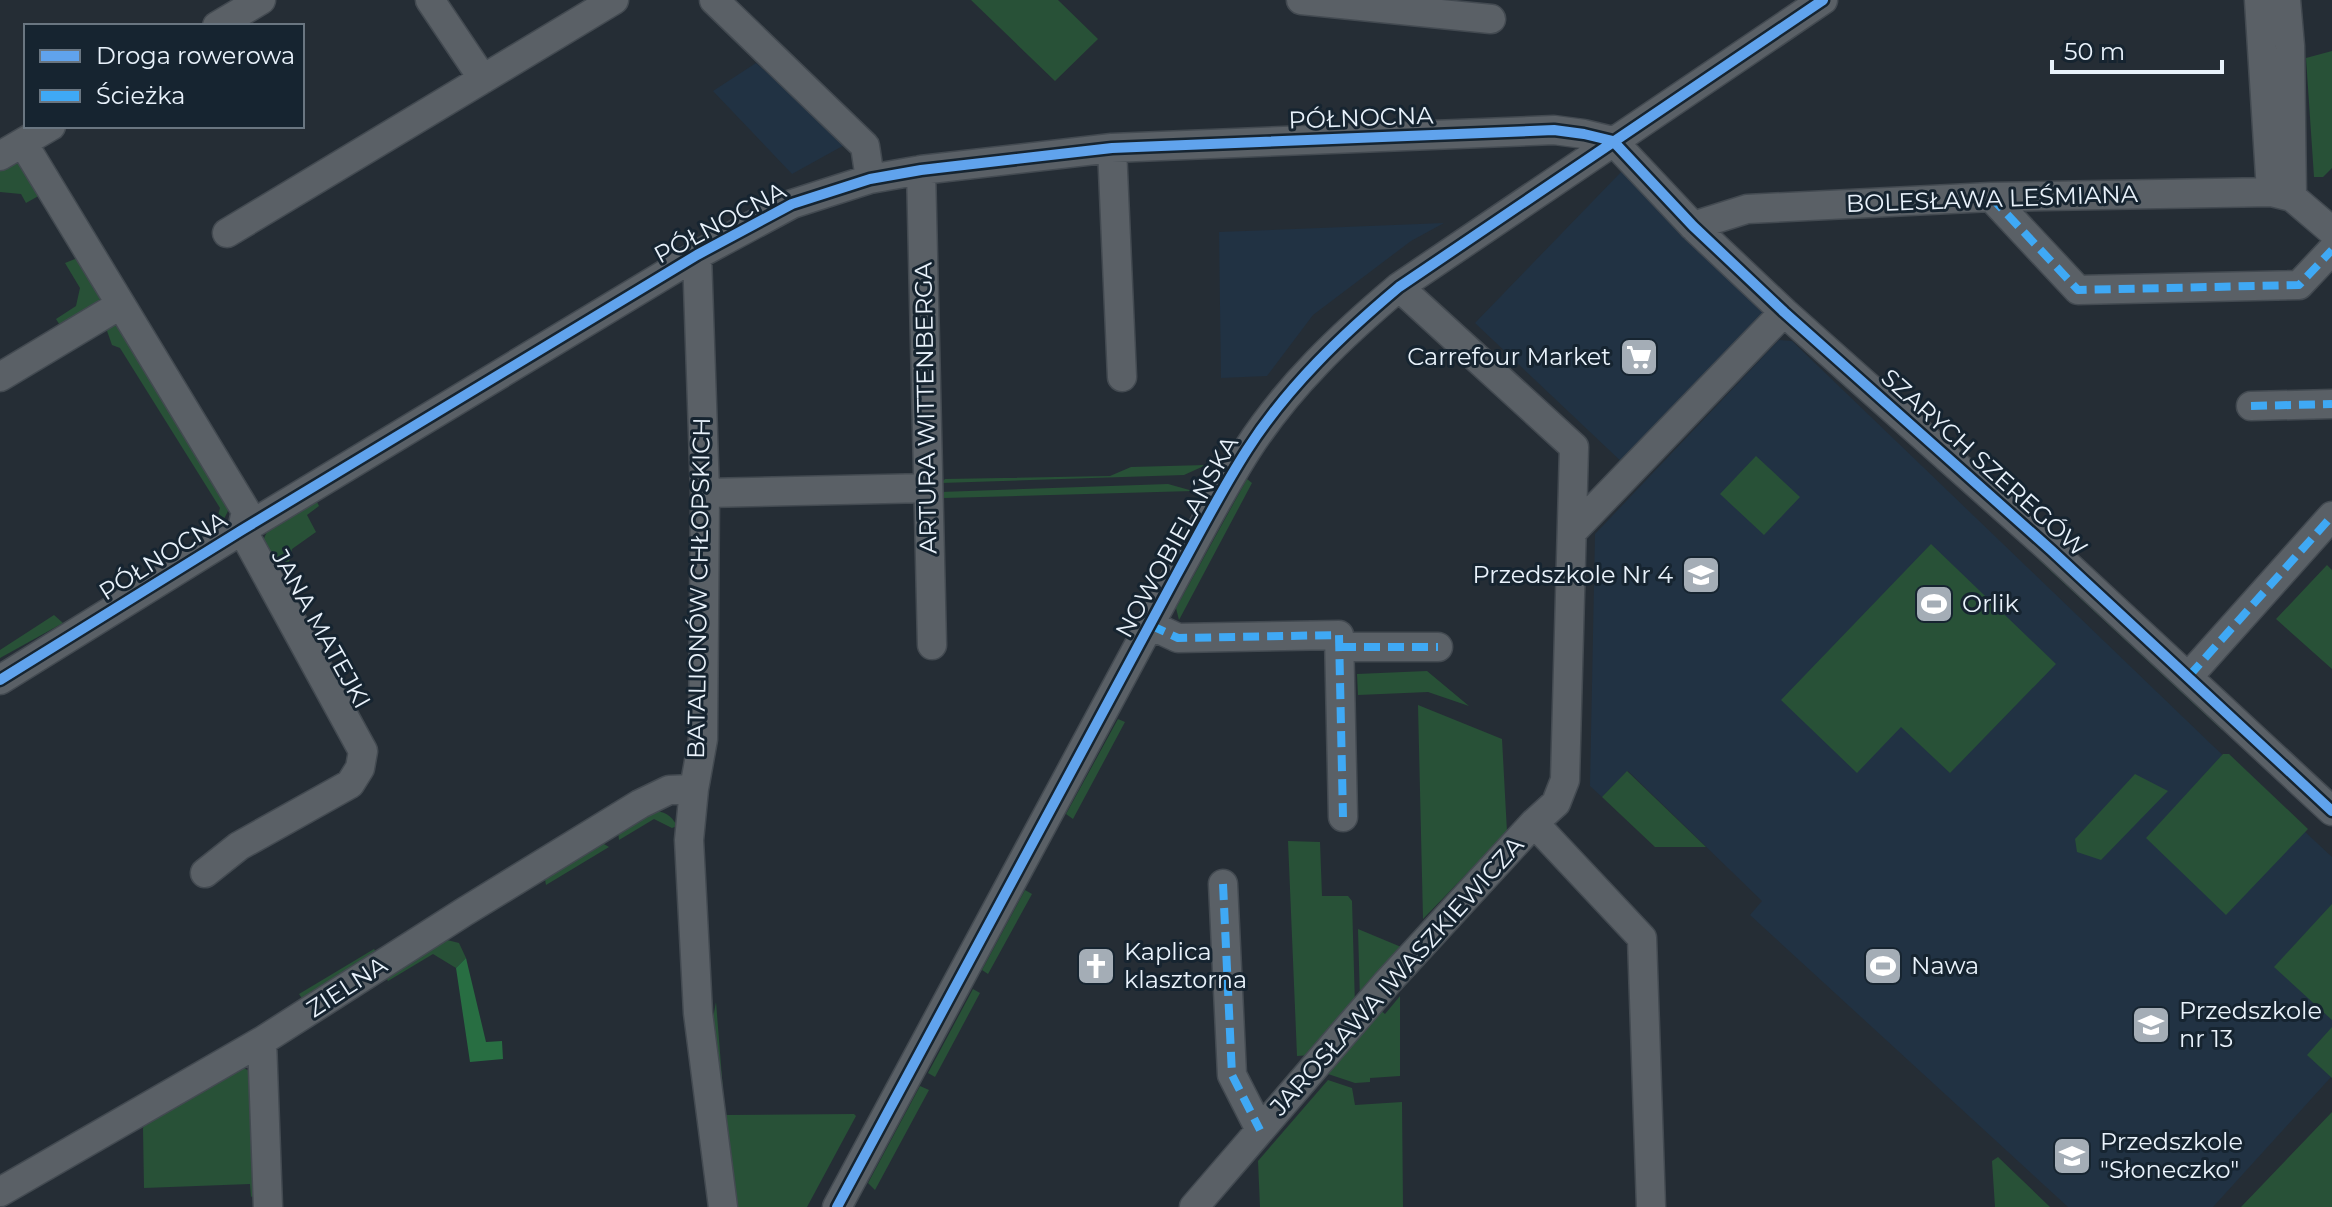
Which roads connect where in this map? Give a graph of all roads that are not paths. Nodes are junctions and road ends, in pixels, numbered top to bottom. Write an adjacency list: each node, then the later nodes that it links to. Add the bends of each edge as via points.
1 (261, 0): 10 (street)
2 (430, 0): 11 (street)
3 (614, 0): 11 (street)
4 (714, 0): 17 (street, via 865,146)
5 (1301, 0): 9 (street)
6 (1823, 0): 13 (street, NOWOBIELAŃSKA)
7 (2259, 0): 18 (street)
8 (2286, 0): 18 (street, via 2290,46)
9 (1491, 19)
10 (220, 24)
11 (483, 79): 22 (street)
12 (48, 128): 15 (street)
13 (1613, 141): 14 (street, PÓŁNOCNA, via 1554,130); 20 (street, SZARYCH SZEREGÓW); 25 (street, NOWOBIELAŃSKA)
14 (1112, 148): 16 (street, PÓŁNOCNA); 29 (street)
15 (11, 150): 26 (street, JANA MATEJKI)
16 (921, 170): 17 (street, PÓŁNOCNA); 32 (street, ARTURA WITTENBERGA)
17 (870, 179): 24 (street, PÓŁNOCNA, via 792,204)
18 (2282, 194): 19 (street, BOLESŁAWA LEŚMIANA); 21 (street)
19 (1991, 197): 20 (street, BOLESŁAWA LEŚMIANA, via 1747,209); 23 (street, via 2078,290 2299,285)
20 (1693, 226): 27 (street, SZARYCH SZEREGÓW)
21 (2332, 231)
22 (227, 233)
23 (2332, 250)
24 (697, 255): 33 (street, BATALIONÓW CHŁOPSKICH); 35 (street, PÓŁNOCNA)
25 (1399, 287): 36 (street, JAROSŁAWA IWASZKIEWICZA, via 1574,447); 37 (street, NOWOBIELAŃSKA, via 1338,340 1271,417 1229,480)
26 (120, 305): 28 (street); 35 (street, JANA MATEJKI, via 246,511)
27 (1784, 312): 36 (street); 41 (street, SZARYCH SZEREGÓW)
28 (0, 377)
29 (1122, 377)
30 (2332, 404): 31 (street)
31 (2251, 406)
32 (928, 488): 33 (street); 38 (street, ARTURA WITTENBERGA)
33 (705, 493): 43 (street, BATALIONÓW CHŁOPSKICH, via 703,739)
34 (2332, 516): 41 (street)
35 (242, 530): 42 (street, PÓŁNOCNA); 47 (street, JANA MATEJKI, via 364,755 350,784 239,846)
36 (1572, 532): 46 (street, JAROSŁAWA IWASZKIEWICZA, via 1565,780 1556,803)
37 (1150, 625): 39 (street, via 1178,638 1339,635); 52 (street, NOWOBIELAŃSKA)
38 (932, 645)
39 (1340, 647): 40 (street); 45 (street)
40 (1438, 647)
41 (2189, 676): 44 (street, SZARYCH SZEREGÓW)
42 (0, 680)
43 (694, 789): 49 (street, ZIELNA, via 669,790 640,804); 54 (street, BATALIONÓW CHŁOPSKICH, via 689,840 698,1013)
44 (2332, 811)
45 (1343, 817)
46 (1534, 823): 50 (street, JAROSŁAWA IWASZKIEWICZA); 56 (street, JAROSŁAWA IWASZKIEWICZA, via 1642,938)
47 (205, 873)
48 (1223, 884): 50 (street, JAROSŁAWA IWASZKIEWICZA, via 1232,1075)
49 (262, 1041): 51 (street, ZIELNA); 53 (street)
50 (1260, 1130): 55 (street, JAROSŁAWA IWASZKIEWICZA)
51 (0, 1192)
52 (839, 1206)
53 (268, 1207)
54 (723, 1207)
55 (1194, 1207)
56 (1651, 1207)

